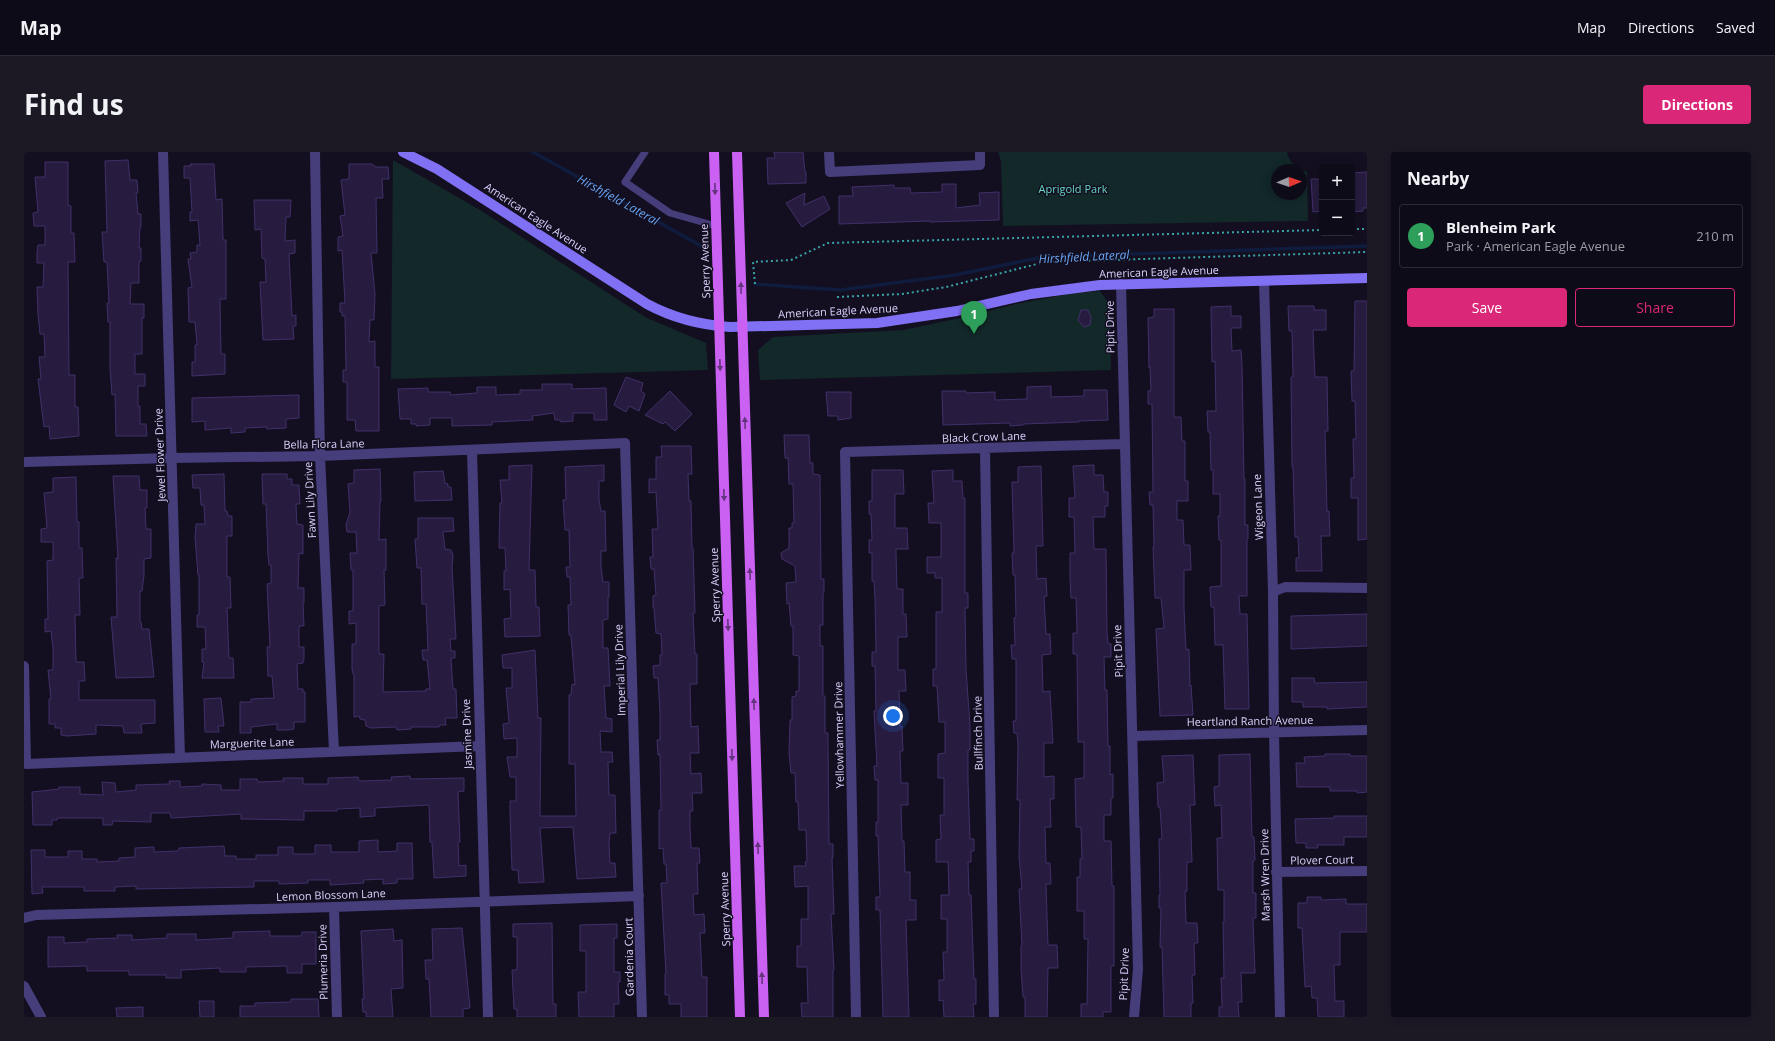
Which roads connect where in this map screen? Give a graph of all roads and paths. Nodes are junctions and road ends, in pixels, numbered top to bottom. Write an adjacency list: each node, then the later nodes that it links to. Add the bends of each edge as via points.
1 (163, 152): 27 (street, Jewel Flower Drive)
2 (315, 152): 26 (street, Fawn Lily Drive)
3 (403, 152): 19 (street, American Eagle Avenue, via 437,169 647,304 674,316)
4 (645, 152): 9 (lane, via 625,182 670,213)
5 (714, 152): 9 (main road, Sperry Avenue, one-way to 9)
6 (737, 152): 20 (main road, one-way to 6)
7 (830, 152): 8 (street, via 830,172 980,165)
8 (980, 152)
9 (716, 226): 19 (main road, Sperry Avenue)
10 (1355, 229): 11 (path)
11 (1367, 229)
12 (1319, 230): 16 (path, via 828,243 791,260 753,262)
13 (1367, 252): 18 (path, via 1045,262 946,287 902,294)
14 (1367, 278): 15 (street, American Eagle Avenue)
15 (1264, 280): 17 (street, American Eagle Avenue); 30 (street, Wigeon Lane)
16 (755, 284)
17 (1121, 284): 20 (street, American Eagle Avenue, via 1031,294 957,311 877,323); 22 (street, Pipit Drive)
18 (837, 297)
19 (719, 326): 20 (street, American Eagle Avenue); 50 (main road, Sperry Avenue, one-way to 50)
20 (742, 327): 51 (main road, one-way to 20)
21 (625, 443): 24 (street, Bella Flora Lane); 40 (street, Imperial Lily Drive)
22 (1124, 444): 23 (street, Black Crow Lane); 34 (street, Pipit Drive)
23 (985, 449): 25 (street, Black Crow Lane); 53 (street, Bullfinch Drive)
24 (472, 451): 26 (street, Bella Flora Lane); 35 (street, Jasmine Drive)
25 (845, 452): 52 (street, Yellowhammer Drive)
26 (320, 456): 27 (street, Bella Flora Lane); 36 (street, Fawn Lily Drive)
27 (172, 458): 28 (street, Bella Flora Lane); 37 (street, Jewel Flower Drive)
28 (24, 462)
29 (1367, 588): 30 (street, via 1286,587)
30 (1273, 592): 33 (street, Wigeon Lane)
31 (24, 666): 37 (street, Marguerite Lane, via 26,764)
32 (1367, 730): 33 (street, Heartland Ranch Avenue)
33 (1274, 733): 34 (street, Heartland Ranch Avenue); 39 (street, Marsh Wren Drive)
34 (1133, 736): 54 (street, Pipit Drive, via 1138,969)
35 (480, 746): 36 (street, Marguerite Lane); 41 (street, Jasmine Drive)
36 (334, 751): 37 (street, Marguerite Lane)
37 (180, 758)
38 (1367, 871): 39 (street, Plover Court)
39 (1276, 872): 45 (street, Marsh Wren Drive)
40 (639, 896): 41 (street, Lemon Blossom Lane); 49 (street, Gardenia Court)
41 (484, 901): 42 (street, Lemon Blossom Lane); 48 (street, Jasmine Drive)
42 (334, 907): 43 (street, Lemon Blossom Lane, via 36,915); 47 (street, Plumeria Drive)
43 (24, 918)
44 (24, 986): 46 (street)
45 (1280, 1016)
46 (41, 1017)
47 (337, 1017)
48 (488, 1017)
49 (642, 1017)
50 (740, 1017)
51 (764, 1017)
52 (856, 1017)
53 (994, 1017)
54 (1134, 1017)

